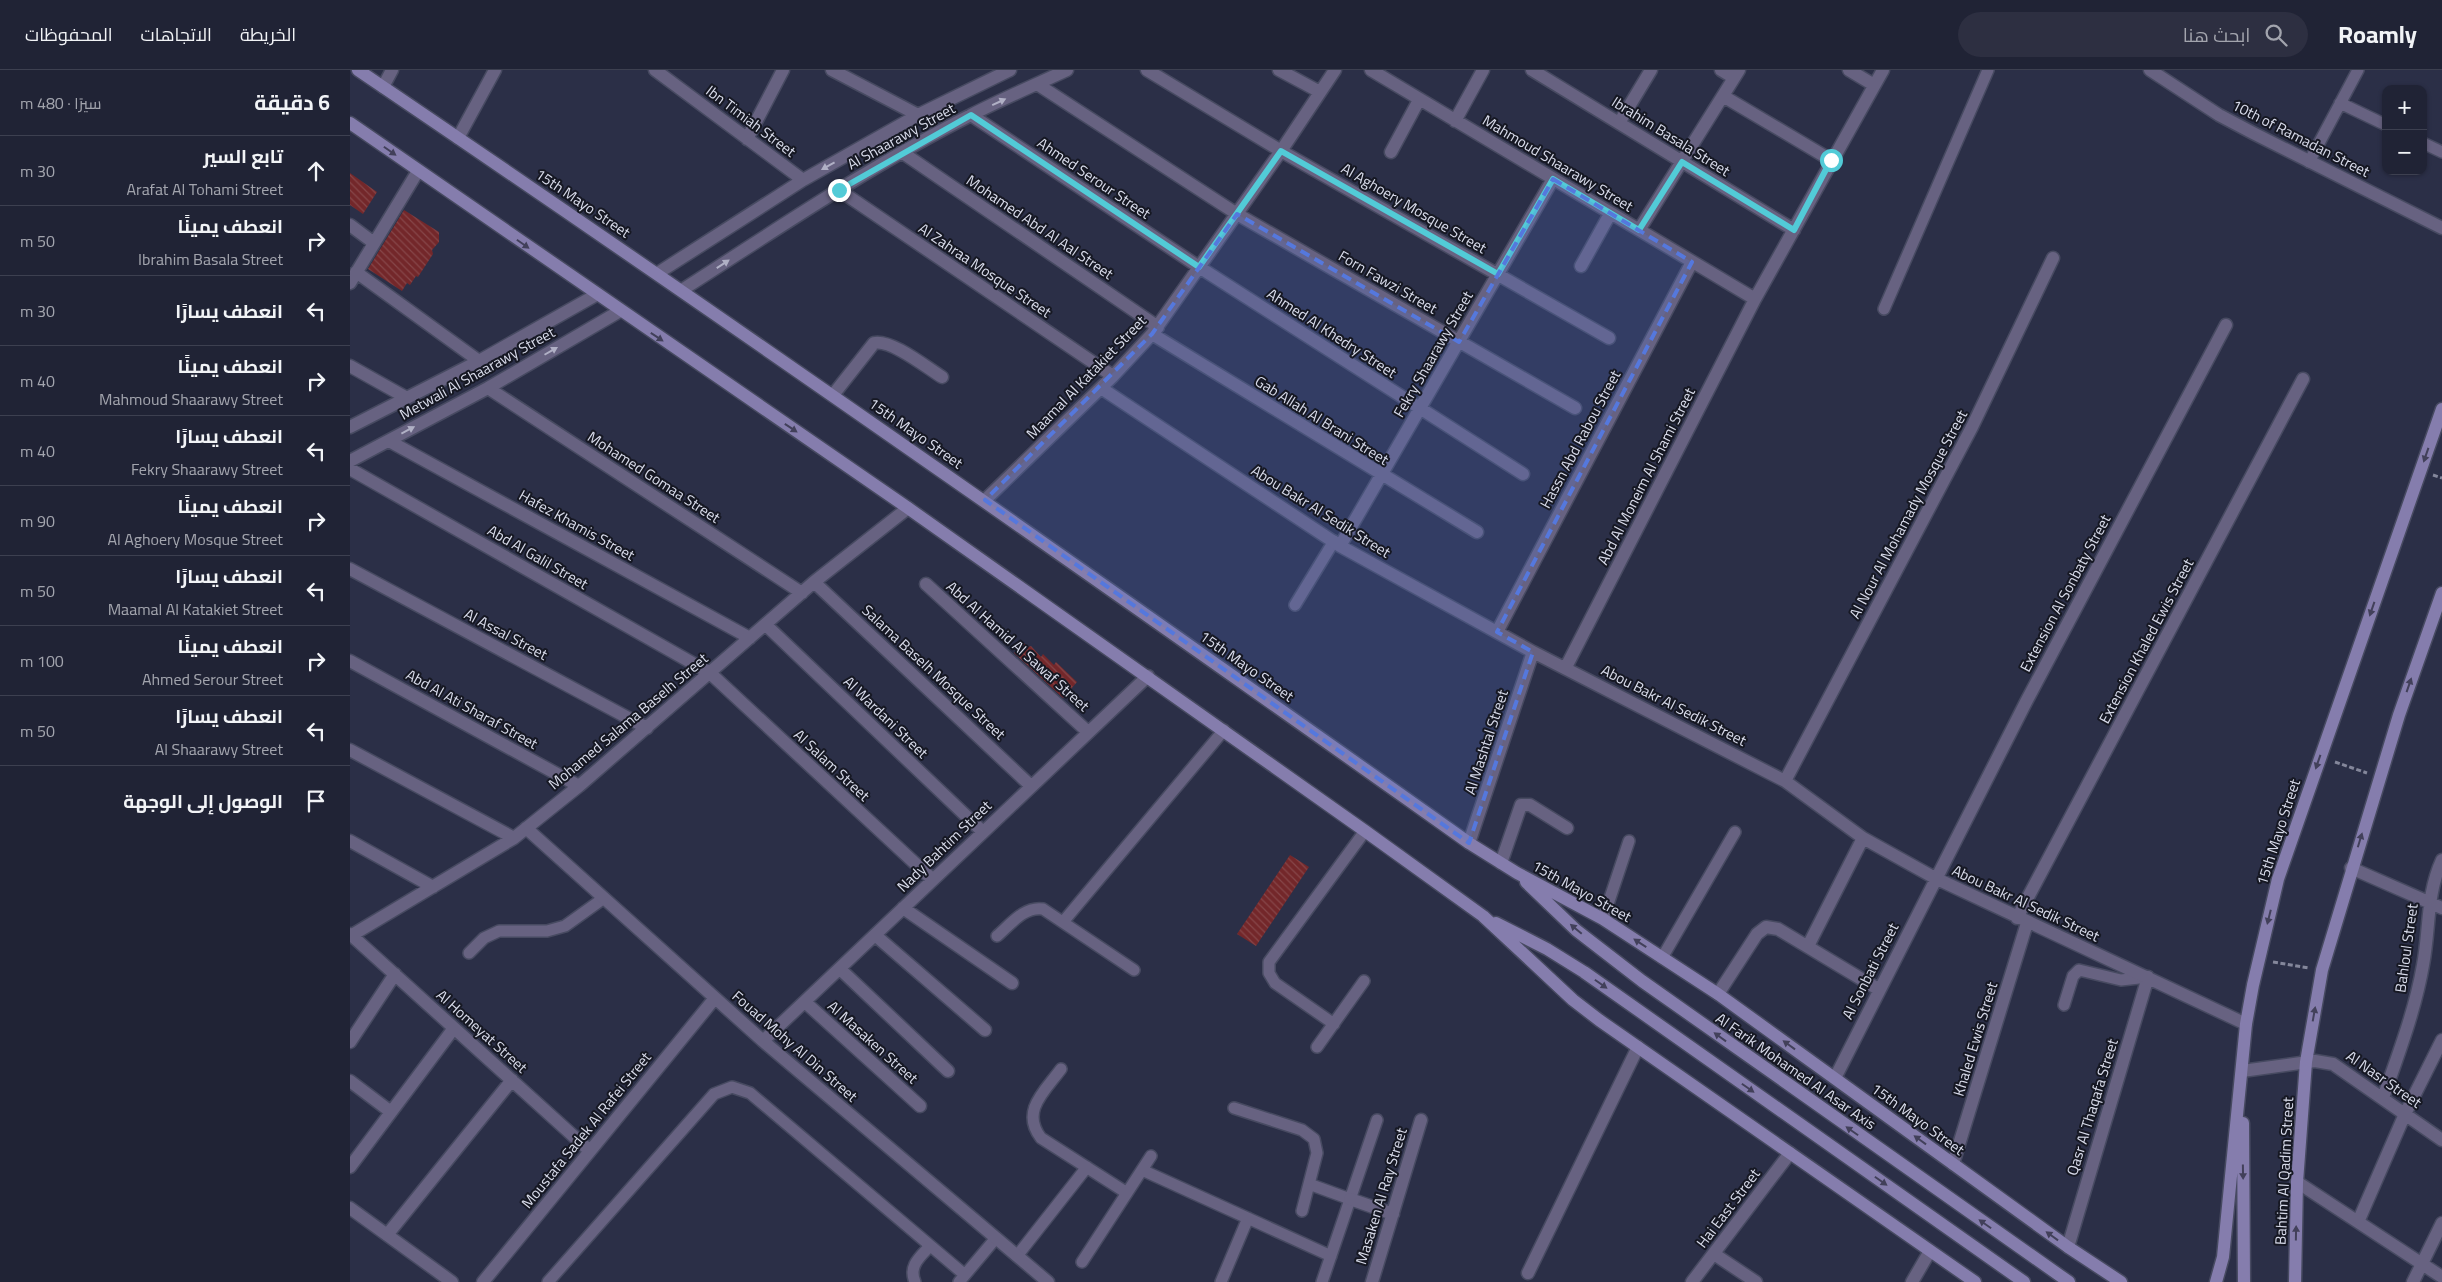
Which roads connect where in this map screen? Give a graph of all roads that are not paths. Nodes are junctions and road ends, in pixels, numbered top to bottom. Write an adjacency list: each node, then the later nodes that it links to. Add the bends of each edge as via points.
1 (358, 70): 26 (main road, 15th Mayo Street)
2 (392, 70): 26 (street)
3 (495, 70): 37 (street)
4 (655, 70): 38 (street, Ibn Timiah Street)
5 (783, 70): 38 (street)
6 (832, 70): 31 (street)
7 (1010, 70): 31 (street, Al Shaarawy Street)
8 (1067, 70): 24 (street, Al Shaarawy Street)
9 (1147, 70): 40 (street, Al Aghoery Mosque Street)
10 (1279, 70): 27 (street)
11 (1335, 70): 27 (street, Maamal Al Katakiet Street)
12 (1371, 70): 29 (street, Mahmoud Shaarawy Street)
13 (1483, 70): 33 (street)
14 (1532, 70): 23 (street, Ibrahim Basala Street)
15 (1651, 70): 35 (street)
16 (1721, 70): 22 (street)
17 (1849, 70): 25 (street)
18 (1883, 70): 25 (street, Abd Al Moneim Al Shami Street)
19 (1988, 70): 68 (lane)
20 (2150, 70): 46 (street, 10th of Ramadan Street, via 2219,115)
21 (2358, 70): 30 (lane)
22 (1737, 74): 28 (street)
23 (1550, 75): 35 (street, Ibrahim Basala Street)
24 (1037, 84): 32 (street, Al Shaarawy Street, one-way to 24); 51 (street, Forn Fawzi Street)
25 (1874, 86): 44 (street, Abd Al Moneim Al Shami Street)
26 (383, 87): 37 (main road, 15th Mayo Street)
27 (1320, 92): 40 (street, Maamal Al Katakiet Street)
28 (1723, 96): 44 (street); 45 (street)
29 (1420, 100): 33 (street, Mahmoud Shaarawy Street); 42 (street)
30 (2340, 104): 36 (lane); 46 (lane)
31 (918, 115): 49 (street, Al Shaarawy Street, one-way to 49)
32 (971, 115): 41 (street, Al Shaarawy Street); 61 (street, Ahmed Serour Street)
33 (1455, 121): 48 (street, Mahmoud Shaarawy Street)
34 (350, 123): 47 (main road, one-way to 47)
35 (1620, 123): 45 (street, Ibrahim Basala Street)
36 (2382, 123)
37 (458, 138): 62 (main road, 15th Mayo Street)
38 (748, 139): 49 (street, Ibn Timiah Street)
39 (2427, 145): 43 (lane)
40 (1281, 151): 51 (street, Maamal Al Katakiet Street); 63 (street, Al Aghoery Mosque Street)
41 (903, 152): 50 (street, Al Shaarawy Street); 71 (street, Mohamed Abd Al Aal Street)
42 (1391, 152)
43 (2442, 152)
44 (1831, 160): 56 (street, Abd Al Moneim Al Shami Street)
45 (1682, 162): 55 (street); 56 (street, Ibrahim Basala Street)
46 (2309, 162): 54 (street, 10th of Ramadan Street)
47 (418, 171): 57 (street); 66 (main road, one-way to 66)
48 (1553, 179): 52 (street, Mahmoud Shaarawy Street); 63 (street, Fekry Shaarawy Street)
49 (803, 180): 62 (street, Al Shaarawy Street)
50 (839, 190): 65 (street, Al Shaarawy Street, one-way to 50); 76 (street, Al Zahraa Mosque Street)
51 (1237, 214): 61 (street, Maamal Al Katakiet Street); 73 (street, Forn Fawzi Street)
52 (1610, 214): 55 (street, Mahmoud Shaarawy Street); 60 (street)
53 (350, 225): 57 (street)
54 (2442, 228)
55 (1639, 230): 59 (street, Mahmoud Shaarawy Street)
56 (1794, 230): 67 (street, Abd Al Moneim Al Shami Street)
57 (374, 243): 64 (street)
58 (2053, 258): 114 (street, Al Nour Al Mohamady Mosque Street, via 1972,427)
59 (1692, 262): 67 (street, Mahmoud Shaarawy Street); 103 (street, Hassn Abd Rabou Street)
60 (1580, 266)
61 (1199, 267): 71 (street, Maamal Al Katakiet Street); 84 (street, Ahmed Al Khedry Street)
62 (658, 273): 65 (main road, 15th Mayo Street)
63 (1498, 274): 72 (street, Al Aghoery Mosque Street); 73 (street, Fekry Shaarawy Street)
64 (353, 277): 74 (street)
65 (682, 290): 81 (main road, 15th Mayo Street)
66 (596, 295): 69 (main road); 74 (street, Metwali Al Shaarawy Street)
67 (1755, 299): 107 (street, Abd Al Moneim Al Shami Street)
68 (1884, 310)
69 (620, 311): 79 (street, Metwali Al Shaarawy Street, one-way to 69); 93 (main road, one-way to 93)
70 (2226, 325): 131 (street, Extension Al Sonbaty Street)
71 (1155, 331): 76 (street, Maamal Al Katakiet Street); 91 (street, Gab Allah Al Brani Street)
72 (1610, 338)
73 (1459, 342): 83 (street, Forn Fawzi Street); 84 (street, Fekry Shaarawy Street)
74 (479, 361): 82 (street, Metwali Al Shaarawy Street)
75 (350, 366): 82 (street)
76 (1113, 376): 80 (street, Maamal Al Katakiet Street)
77 (942, 377): 81 (street, via 890,345 879,342 874,343)
78 (2303, 379): 140 (street, Extension Khaled Ewis Street)
79 (488, 388): 87 (street, Metwali Al Shaarawy Street, one-way to 79); 99 (street, Mohamed Gomaa Street)
80 (1101, 388): 92 (street, Maamal Al Katakiet Street); 95 (street, Abou Bakr Al Sedik Street)
81 (834, 395): 92 (main road, 15th Mayo Street)
82 (407, 398): 86 (street, Metwali Al Shaarawy Street)
83 (1575, 408)
84 (1420, 409): 90 (street, Ahmed Al Khedry Street); 91 (street, Fekry Shaarawy Street)
85 (2442, 409): 160 (main road, 15th Mayo Street, one-way to 160, via 2278,879)
86 (353, 422)
87 (389, 440): 88 (street, Metwali Al Shaarawy Street); 104 (street, Hafez Khamis Street)
88 (350, 461)
89 (350, 469): 108 (street, Abd Al Galil Street)
90 (1523, 474)
91 (1382, 475): 94 (street, Gab Allah Al Brani Street); 95 (street, Fekry Shaarawy Street)
92 (985, 500): 126 (main road, 15th Mayo Street)
93 (908, 508): 97 (street, Mohamed Salama Baselh Street); 109 (main road)
94 (1476, 532)
95 (1337, 543): 101 (lane); 103 (street, Abou Bakr Al Sedik Street)
96 (350, 569): 110 (street, Al Assal Street)
97 (814, 582): 99 (street, Mohamed Salama Baselh Street); 116 (street, Salama Baselh Mosque Street)
98 (926, 584): 112 (street, Abd Al Hamid Al Sawaf Street)
99 (802, 592): 102 (street, Mohamed Salama Baselh Street)
100 (2442, 593): 129 (main road, one-way to 100)
101 (1295, 605)
102 (766, 625): 104 (street, Mohamed Salama Baselh Street); 120 (street, Al Wardani Street)
103 (1497, 632): 105 (street, Abou Bakr Al Sedik Street)
104 (750, 638): 108 (street, Mohamed Salama Baselh Street)
105 (1533, 652): 107 (street, Abou Bakr Al Sedik Street); 126 (street, Al Mashtal Street)
106 (350, 661): 115 (street, Abd Al Ati Sharaf Street)
107 (1566, 667): 114 (street, Abou Bakr Al Sedik Street)
108 (710, 673): 110 (street, Mohamed Salama Baselh Street); 132 (street, Al Salam Street)
109 (1148, 676): 111 (main road); 112 (street, Nady Bahtim Street)
110 (646, 728): 115 (street, Mohamed Salama Baselh Street)
111 (1224, 730): 119 (main road); 141 (lane)
112 (1088, 732): 116 (street, Nady Bahtim Street)
113 (350, 750): 122 (street)
114 (1785, 781): 123 (street, Abou Bakr Al Sedik Street)
115 (579, 786): 117 (street, Mohamed Salama Baselh Street)
116 (1031, 786): 120 (street, Nady Bahtim Street)
117 (526, 828): 122 (street, Mohamed Salama Baselh Street); 134 (street, Fouad Mohy Al Din Street)
118 (1567, 828): 128 (street, via 1530,805 1521,805)
119 (1365, 831): 138 (main road); 159 (lane, via 1269,962 1269,973 1275,983)
120 (983, 832): 132 (street, Nady Bahtim Street)
121 (1735, 832): 147 (lane)
122 (514, 838): 133 (street, Mohamed Salama Baselh Street)
123 (1863, 838): 131 (street, Abou Bakr Al Sedik Street); 145 (street)
124 (350, 841): 133 (street)
125 (1629, 841): 139 (lane)
126 (1470, 844): 128 (main road, 15th Mayo Street)
127 (2442, 860): 135 (street, Bahloul Street)
128 (1501, 863): 130 (main road, 15th Mayo Street)
129 (2351, 868): 135 (street); 168 (main road, one-way to 129, via 2322,970)
130 (1517, 873): 139 (main road, 15th Mayo Street); 226 (main road, Al Farik Mohamed Al Asar Axis, one-way to 130, via 1642,981 1576,930)
131 (1934, 878): 140 (street, Abou Bakr Al Sedik Street); 154 (street, Al Sonbati Street)
132 (933, 880): 136 (street, Nady Bahtim Street)
133 (433, 887): 142 (street, Mohamed Salama Baselh Street)
134 (604, 898): 146 (lane, via 565,926 547,931 499,931 484,938); 156 (street, Fouad Mohy Al Din Street)
135 (2429, 902): 137 (street); 175 (street, Bahloul Street, via 2418,994)
136 (903, 908): 143 (street, Nady Bahtim Street); 153 (street)
137 (2442, 908)
138 (1483, 916): 167 (main road, via 1574,1000); 225 (main road, one-way to 225, via 1584,972)
139 (1603, 919): 147 (main road, 15th Mayo Street, one-way to 139)
140 (2022, 921): 151 (street, Abou Bakr Al Sedik Street); 186 (street, Khaled Ewis Street)
141 (1063, 922): 144 (lane, via 1043,909 1030,909); 149 (lane)
142 (351, 934): 150 (street, Al Homeyat Street)
143 (875, 935): 148 (street, Nady Bahtim Street); 162 (street)
144 (997, 936)
145 (1808, 946): 154 (street); 155 (street, via 1778,928 1766,927 1757,934)
146 (469, 953)
147 (1662, 958): 155 (main road, 15th Mayo Street)
148 (840, 969): 157 (street, Nady Bahtim Street); 171 (street)
149 (1134, 970)
150 (395, 974): 161 (street, Al Homeyat Street); 165 (street)
151 (2148, 977): 158 (lane, via 2121,980 2079,970 2073,976); 160 (street, Abou Bakr Al Sedik Street); 203 (street, Qasr Al Thaqafa Street)
152 (1364, 981): 159 (lane)
153 (1012, 983)
154 (1878, 990): 172 (street, Al Sonbati Street)
155 (1718, 994): 172 (main road, 15th Mayo Street, one-way to 155)
156 (715, 998): 164 (street, Fouad Mohy Al Din Street); 183 (street, Moustafa Sadek Al Rafei Street)
157 (805, 1002): 164 (street, Nady Bahtim Street); 176 (street, Al Masaken Street)
158 (2064, 1005)
159 (1334, 1024): 166 (lane)
160 (2246, 1024): 170 (main road, 15th Mayo Street)
161 (454, 1028): 173 (street, Al Homeyat Street); 178 (street)
162 (985, 1030)
163 (2442, 1040): 179 (street)
164 (763, 1041): 201 (street, Fouad Mohy Al Din Street)
165 (350, 1042)
166 (1318, 1047)
167 (1638, 1047): 184 (main road); 210 (street)
168 (2306, 1062): 170 (street, Al Nasr Street); 175 (street, Al Nasr Street, via 2333,1064); 190 (main road, Bahtim Al Qadim Street)
169 (1061, 1069): 188 (lane, via 1033,1108 1033,1124 1041,1138)
170 (2242, 1070): 228 (main road, 15th Mayo Street, via 2223,1257); 229 (main road, one-way to 229)
171 (948, 1071)
172 (1834, 1078): 186 (main road, 15th Mayo Street, one-way to 172)
173 (512, 1080): 183 (street, Al Homeyat Street); 200 (street)
174 (350, 1081): 178 (street)
175 (2383, 1098): 179 (street, Al Nasr Street)
176 (920, 1106)
177 (1234, 1108): 191 (lane, via 1311,1135 1317,1153)
178 (391, 1112): 187 (street)
179 (2405, 1114): 182 (street, Al Nasr Street); 198 (street)
180 (1377, 1120): 193 (lane)
181 (1421, 1120): 196 (street, Masaken Al Ray Street)
182 (2442, 1140)
183 (590, 1151): 215 (street, Moustafa Sadek Al Rafei Street)
184 (1790, 1153): 204 (main road); 205 (street, Hai East Street)
185 (1151, 1156): 189 (lane)
186 (1953, 1164): 203 (main road, 15th Mayo Street, one-way to 186)
187 (350, 1167)
188 (1086, 1167): 192 (lane); 206 (lane)
189 (1142, 1170): 192 (lane); 197 (lane)
190 (2297, 1182): 198 (street); 230 (main road, Bahtim Al Qadim Street, one-way to 190)
191 (1309, 1184): 193 (lane); 195 (lane)
192 (1127, 1193): 208 (lane)
193 (1350, 1199): 196 (street); 207 (lane)
194 (350, 1208): 200 (street)
195 (1302, 1211)
196 (1392, 1214): 221 (street, Masaken Al Ray Street)
197 (1248, 1218): 207 (lane); 219 (lane)
198 (2358, 1222): 209 (street)
199 (2442, 1223): 209 (street)
200 (387, 1235): 214 (street)
201 (996, 1238): 206 (street, Fouad Mohy Al Din Street); 212 (lane)
202 (930, 1246): 212 (lane); 216 (lane, via 750,1093 732,1087 714,1094); 217 (lane, via 914,1264 912,1275)
203 (2068, 1247): 227 (main road, 15th Mayo Street)
204 (1930, 1251): 213 (main road); 224 (street)
205 (1714, 1254): 222 (street, Hai East Street); 223 (street)
206 (1018, 1256): 218 (street, Fouad Mohy Al Din Street)
207 (1331, 1256): 220 (lane)
208 (1082, 1262)
209 (2423, 1264): 211 (street); 231 (street)
210 (1528, 1274)
211 (2442, 1276)
212 (962, 1278)
213 (1971, 1281)
214 (452, 1282)
215 (483, 1282)
216 (548, 1282)
217 (915, 1282)
218 (1048, 1282)
219 (1221, 1282)
220 (1322, 1282)
221 (1372, 1282)
222 (1692, 1282)
223 (1756, 1282)
224 (1912, 1282)
225 (2024, 1282)
226 (2069, 1282)
227 (2121, 1282)
228 (2216, 1282)
229 (2244, 1282)
230 (2295, 1282)
231 (2413, 1282)

